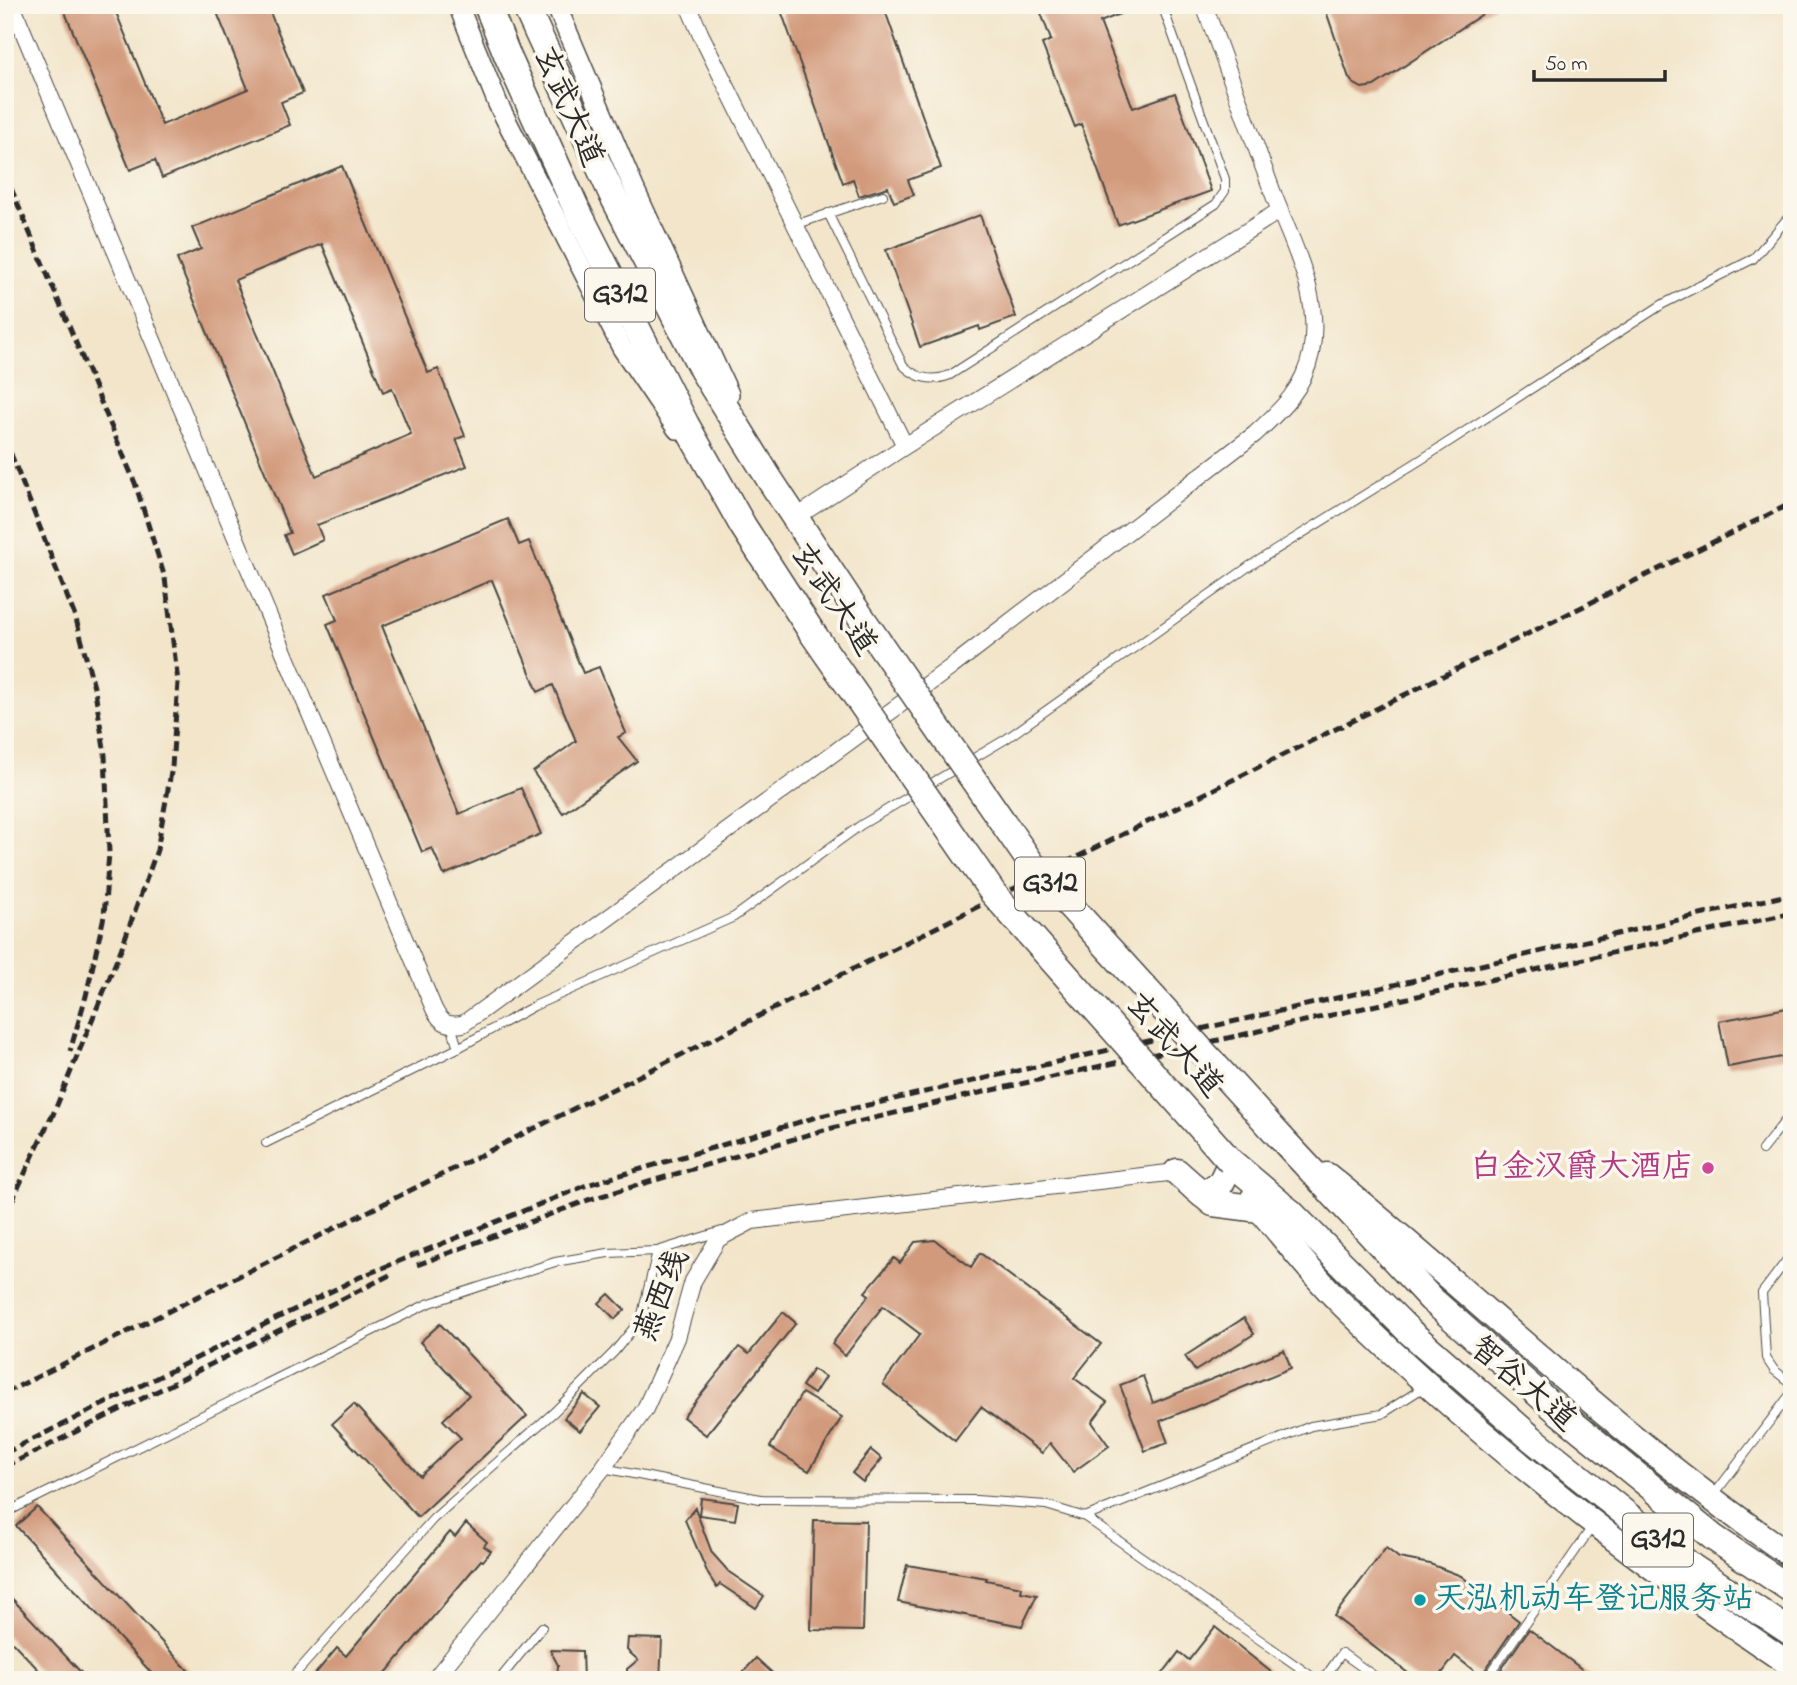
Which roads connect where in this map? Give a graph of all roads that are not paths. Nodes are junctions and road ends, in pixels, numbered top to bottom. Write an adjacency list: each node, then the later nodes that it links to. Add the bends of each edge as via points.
1 (12, 5): 18 (street, via 434,1009 440,1021)
2 (458, 5): 17 (street, via 498,104 622,348)
3 (487, 5): 17 (highway, 玄武大道 / G312, via 576,208 685,425)
4 (525, 5): 15 (highway, 玄武大道 / G312, via 612,194 703,371)
5 (556, 5): 15 (street, via 634,188)
6 (688, 5): 13 (street)
7 (1162, 5): 11 (lane, via 1225,179 1223,196 950,375 923,379 903,365)
8 (1205, 5): 10 (street)
9 (884, 195): 11 (lane)
10 (1279, 211): 14 (street); 18 (street, via 1313,306 1311,353 1303,379 1289,401 1255,434 950,668 463,1024)
11 (828, 213): 13 (lane)
12 (1792, 213): 19 (lane, via 1754,259 1663,304 1248,567 1006,739 861,825 734,916 534,1006)
13 (795, 225): 14 (street)
14 (905, 446): 16 (street)
15 (770, 480): 16 (highway, 玄武大道 / G312)
16 (795, 519): 21 (highway, 玄武大道 / G312, bridge, via 1031,863)
17 (743, 526): 24 (highway, 玄武大道 / G312, bridge, via 993,893)
18 (450, 1025): 19 (lane)
19 (458, 1048): 22 (lane)
20 (1792, 1112): 23 (lane)
21 (1281, 1138): 35 (main road); 40 (highway, 智谷大道 / G312, via 1431,1298 1560,1412 1714,1538)
22 (266, 1143)
23 (1762, 1150)
24 (1231, 1162): 25 (highway, via 1222,1183 1203,1195); 26 (main road); 27 (highway, 智谷大道 / G312)
25 (1177, 1172): 26 (highway, via 1213,1203); 28 (street, 燕西线)
26 (1260, 1210): 27 (highway); 32 (main road, via 1341,1303)
27 (1291, 1213): 42 (highway, 智谷大道 / G312, via 1411,1334 1531,1438 1692,1567)
28 (752, 1221): 29 (lane); 34 (street, 燕西线, via 718,1239 693,1282 677,1338 645,1409)
29 (657, 1251): 36 (lane, via 555,1262 427,1304); 44 (lane, via 641,1319 614,1352 433,1519)
30 (1792, 1253): 31 (lane, via 1762,1293 1766,1357)
31 (1792, 1384)
32 (1428, 1385): 37 (lane, via 1382,1414 1311,1426); 38 (main road)
33 (1792, 1392): 35 (lane)
34 (603, 1468): 37 (lane, via 760,1499 976,1500 1046,1505); 45 (street, 燕西线)
35 (1711, 1499): 39 (main road)
36 (5, 1513)
37 (1085, 1517): 47 (lane)
38 (1595, 1523): 43 (main road); 50 (lane)
39 (1792, 1556)
40 (1792, 1590)
41 (542, 1627): 46 (lane)
42 (1792, 1633)
43 (1792, 1666)
44 (290, 1680)
45 (434, 1680)
46 (499, 1680)
47 (1317, 1680)
48 (1323, 1680): 49 (lane, via 1342,1653)
49 (1380, 1680)
50 (1486, 1680)

